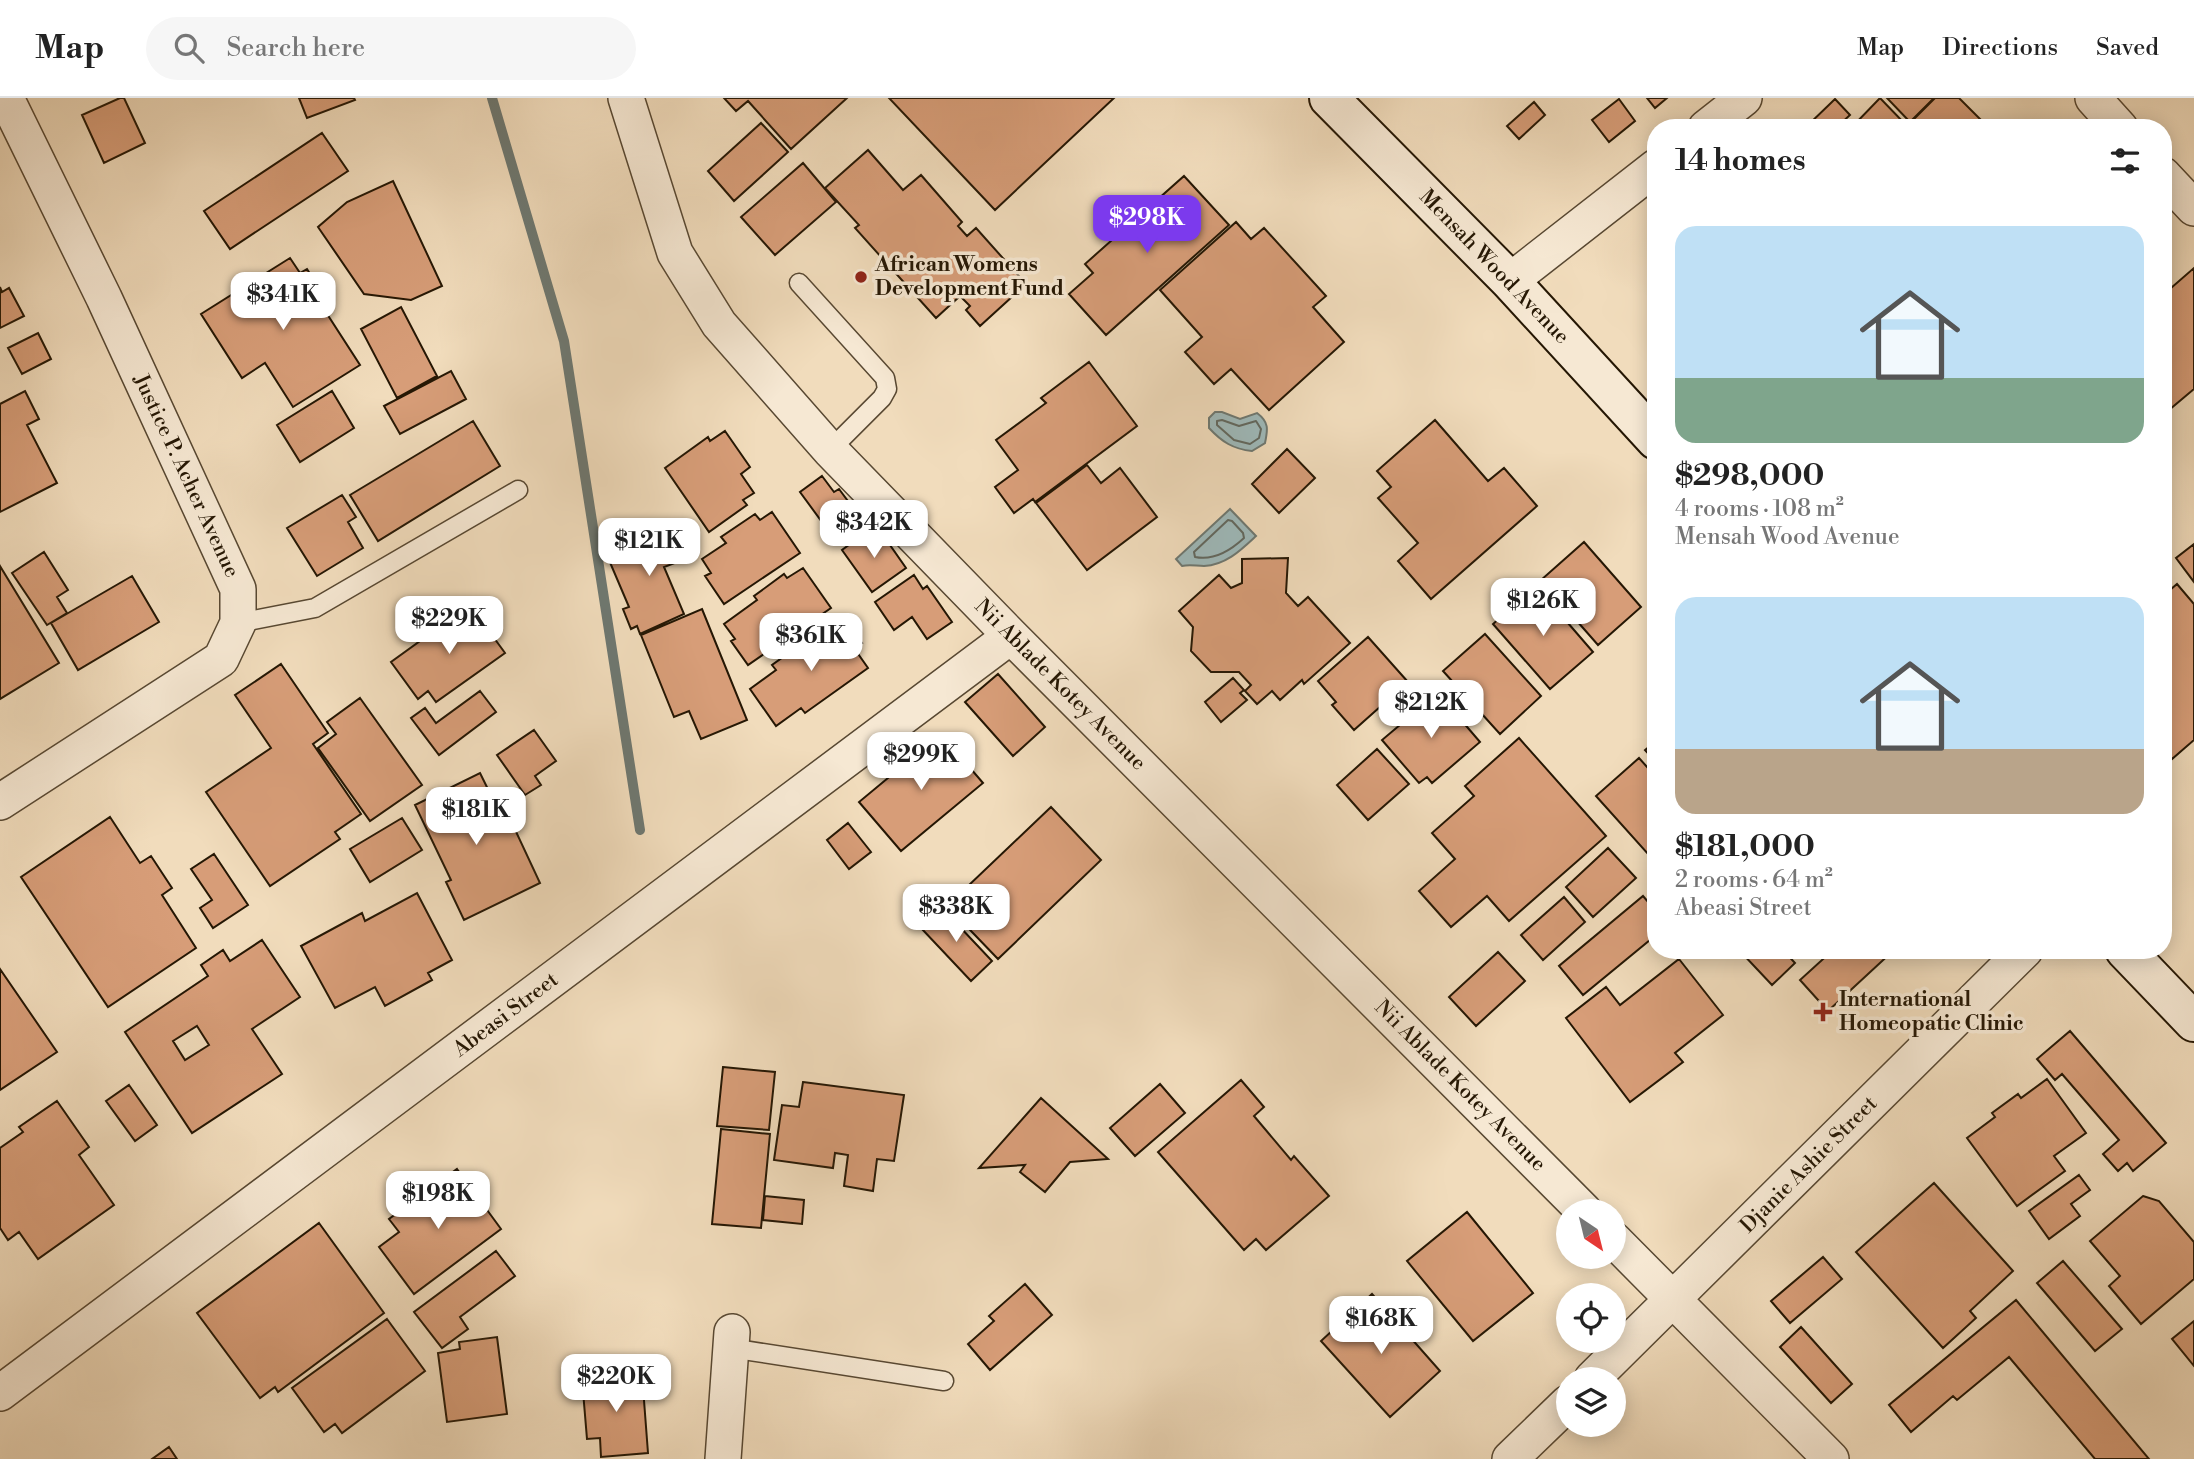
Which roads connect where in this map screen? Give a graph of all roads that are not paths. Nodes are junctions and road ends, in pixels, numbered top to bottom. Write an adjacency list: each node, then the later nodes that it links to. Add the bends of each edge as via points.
1 (6, 98): 16 (street, Justice P. Acher Avenue, via 238,589)
2 (626, 98): 14 (street, Nii Ablade Kotey Avenue, via 675,253 719,324)
3 (1329, 98): 11 (street, Mensah Wood Avenue)
4 (1744, 98): 6 (street)
5 (2093, 98): 7 (street)
6 (1717, 119)
7 (2112, 119)
8 (1647, 174): 11 (street)
9 (2172, 185): 10 (street)
10 (2194, 208)
11 (1510, 281): 13 (street, Mensah Wood Avenue)
12 (799, 283): 14 (lane, via 885,378 887,389 882,398)
13 (1647, 430)
14 (830, 450): 17 (street, Nii Ablade Kotey Avenue)
15 (518, 490): 16 (lane, via 315,608)
16 (238, 623): 18 (street, Justice P. Acher Avenue, via 221,659)
17 (1011, 636): 22 (street, Nii Ablade Kotey Avenue); 28 (street, Abeasi Street)
18 (0, 802)
19 (2016, 959): 24 (street, Djanie Ashie Street)
20 (2134, 959): 21 (street)
21 (2194, 1022)
22 (1572, 1199)
23 (1626, 1252): 24 (street)
24 (1673, 1300): 26 (street, Djanie Ashie Street); 32 (street)
25 (731, 1340): 27 (lane); 30 (street)
26 (1604, 1367)
27 (944, 1381)
28 (0, 1393)
29 (1556, 1414): 31 (street)
30 (723, 1459)
31 (1510, 1459)
32 (1831, 1459)

